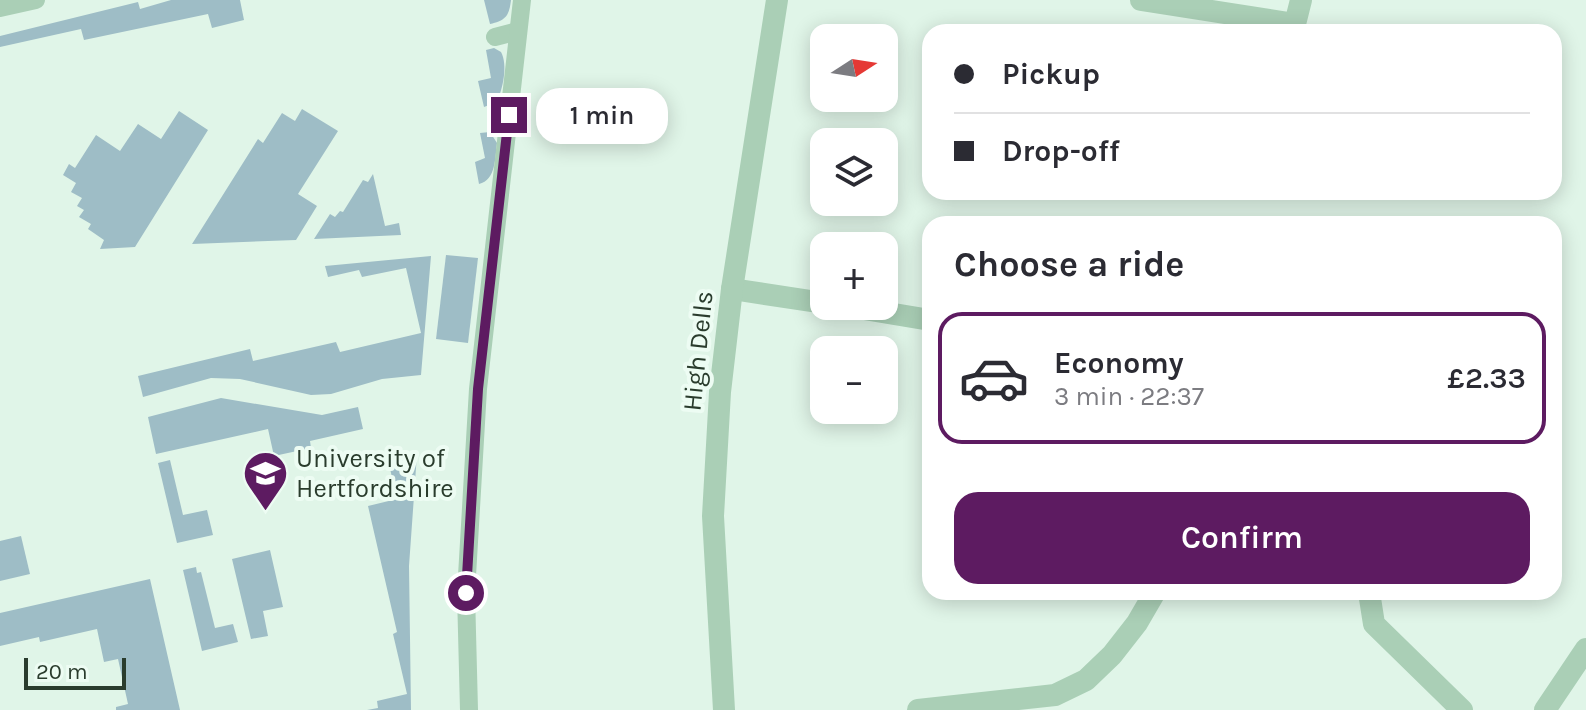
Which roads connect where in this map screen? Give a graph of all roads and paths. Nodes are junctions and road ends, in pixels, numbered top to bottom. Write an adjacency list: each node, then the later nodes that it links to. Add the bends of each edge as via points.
1 (36, 0): 6 (lane)
2 (522, 0): 9 (lane)
3 (777, 0): 13 (street, High Dells)
4 (1141, 0): 7 (street)
5 (1301, 0): 8 (street)
6 (0, 8)
7 (1275, 24)
8 (1298, 24)
9 (518, 31): 10 (lane); 11 (lane)
10 (495, 37)
11 (509, 115): 12 (lane); 20 (lane, via 478,389 466,593)
12 (489, 120)
13 (732, 289): 14 (street); 21 (street, High Dells, via 713,516)
14 (810, 301)
15 (898, 315): 16 (street)
16 (922, 319)
17 (1150, 600): 22 (street, via 1112,655 1086,680 1055,695)
18 (1370, 600): 23 (street, via 1374,624)
19 (1586, 649): 24 (street)
20 (469, 710)
21 (724, 710)
22 (918, 710)
23 (1462, 710)
24 (1545, 710)

